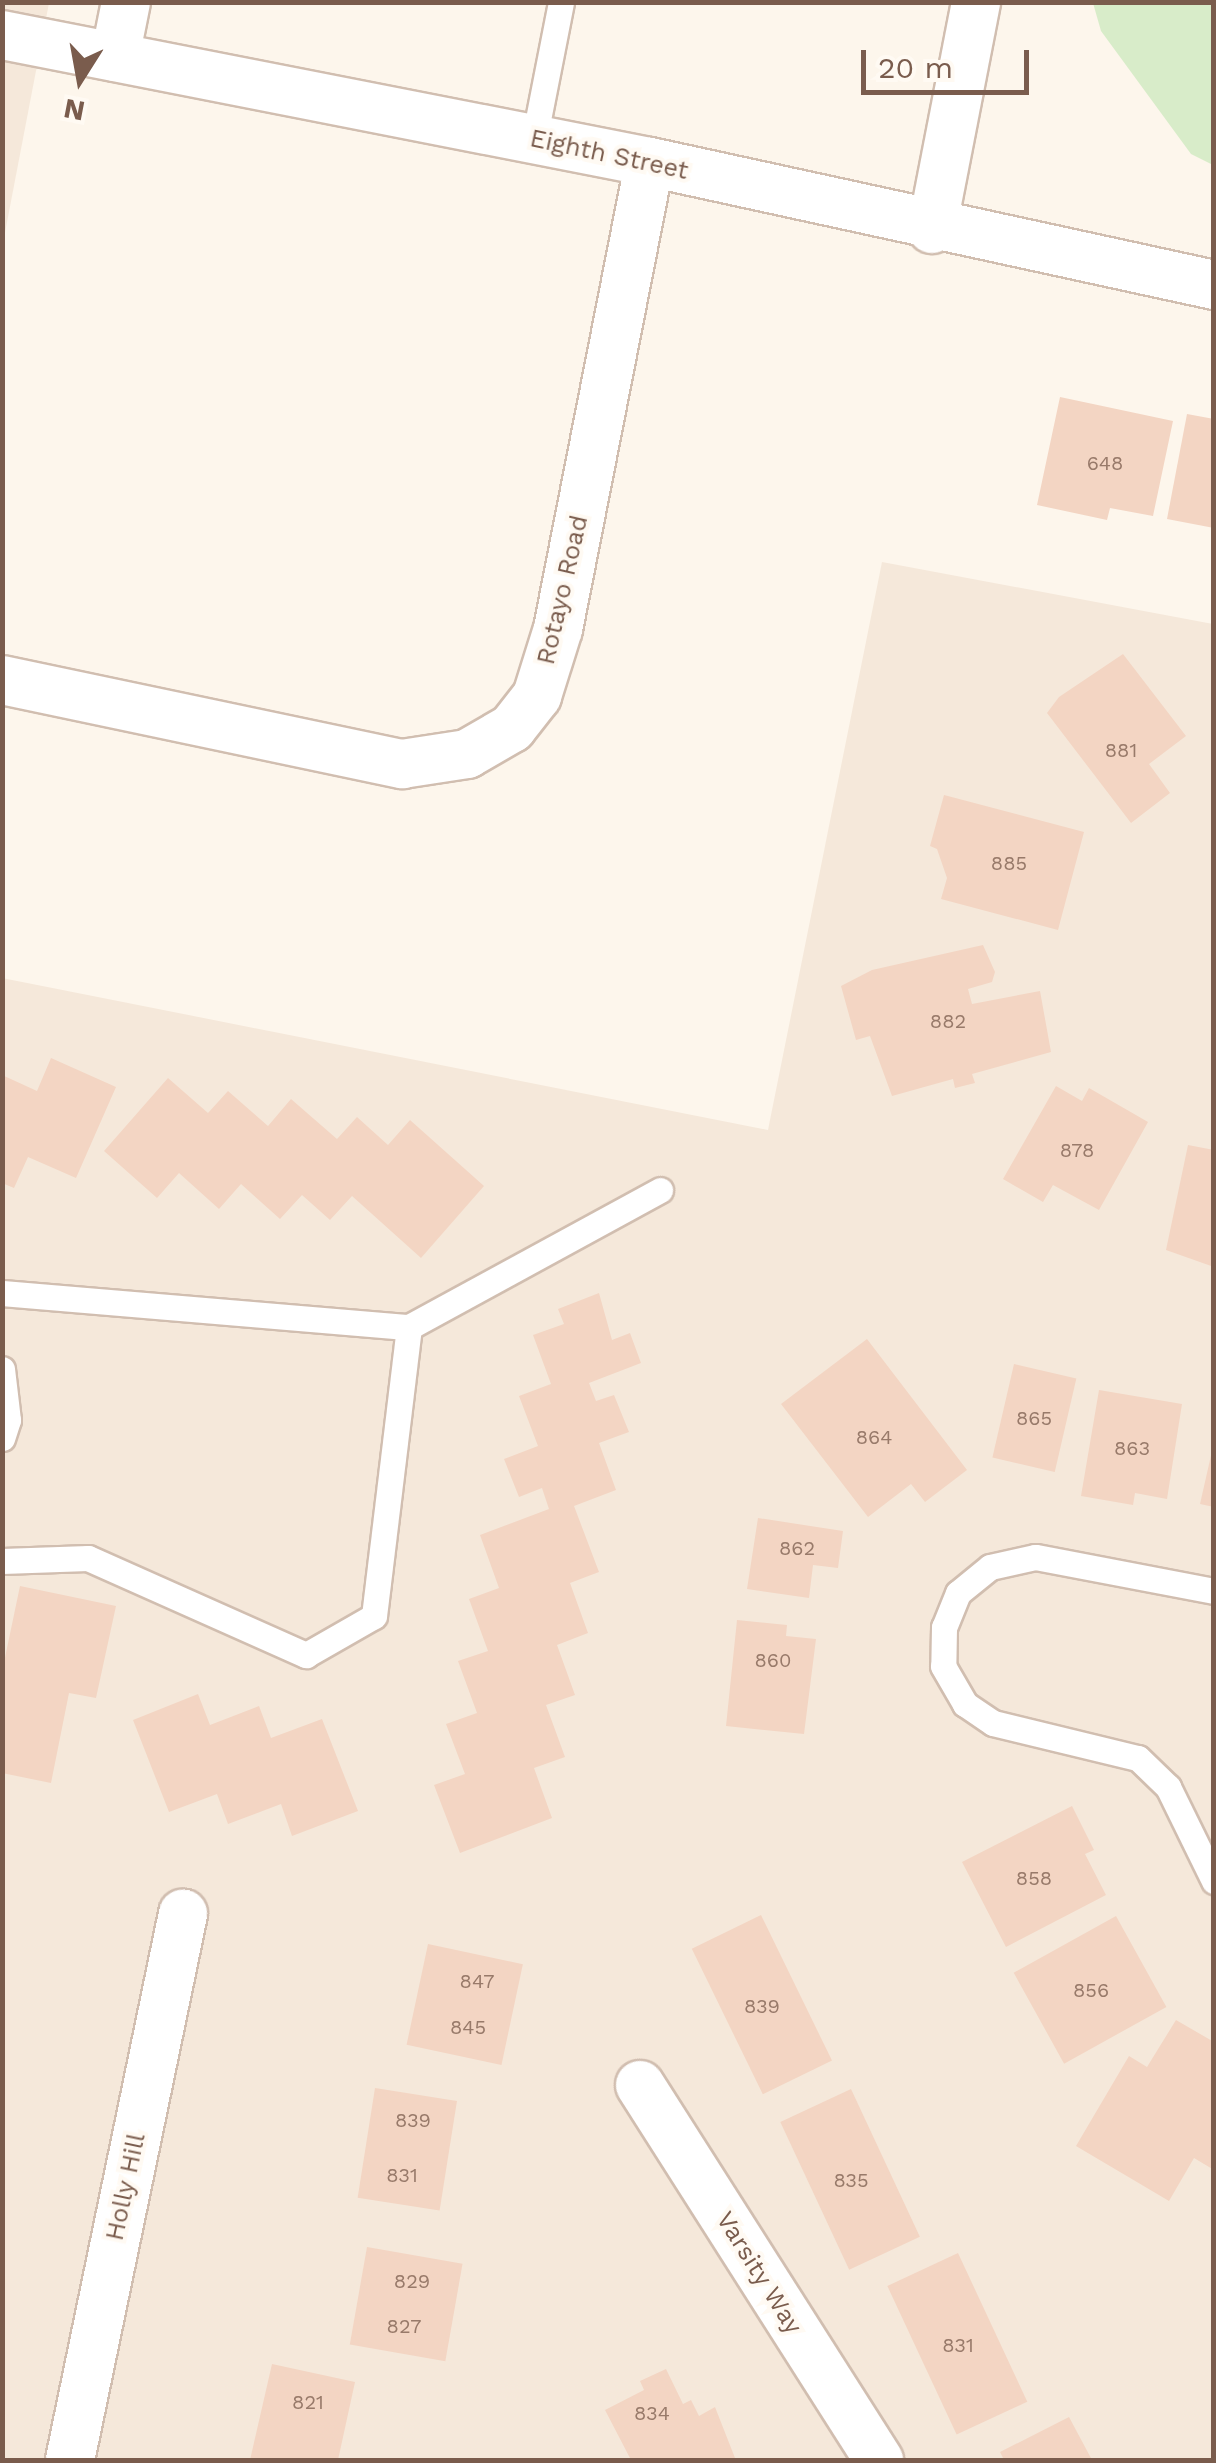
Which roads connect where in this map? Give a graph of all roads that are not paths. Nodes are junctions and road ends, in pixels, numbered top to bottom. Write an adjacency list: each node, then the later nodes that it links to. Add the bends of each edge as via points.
1 (126, 2): 5 (street)
2 (561, 2): 6 (lane)
3 (976, 2): 8 (street)
4 (2, 36): 5 (street, Eighth Street)
5 (115, 58): 6 (street, Eighth Street)
6 (534, 140): 7 (street, Eighth Street)
7 (650, 162): 8 (street, Eighth Street); 10 (street, Rotayo Road, via 558,630 538,696 512,728 467,754 402,764)
8 (932, 228): 9 (street, Eighth Street)
9 (1214, 285)
10 (2, 680)
11 (660, 1190): 13 (lane)
12 (2, 1293): 13 (lane)
13 (409, 1327): 16 (lane, via 374,1616 357,1626 306,1655 88,1558)
14 (2, 1369): 15 (lane, via 8,1420)
15 (2, 1438)
16 (2, 1561)
17 (1214, 1591): 18 (lane, via 1036,1557 990,1567 958,1593 944,1627 943,1666 965,1704 992,1723 1138,1758 1168,1786)
18 (1214, 1881)
19 (183, 1914): 21 (street, Holly Hill)
20 (640, 2085): 22 (street, Varsity Way)
21 (70, 2460)
22 (879, 2460)

